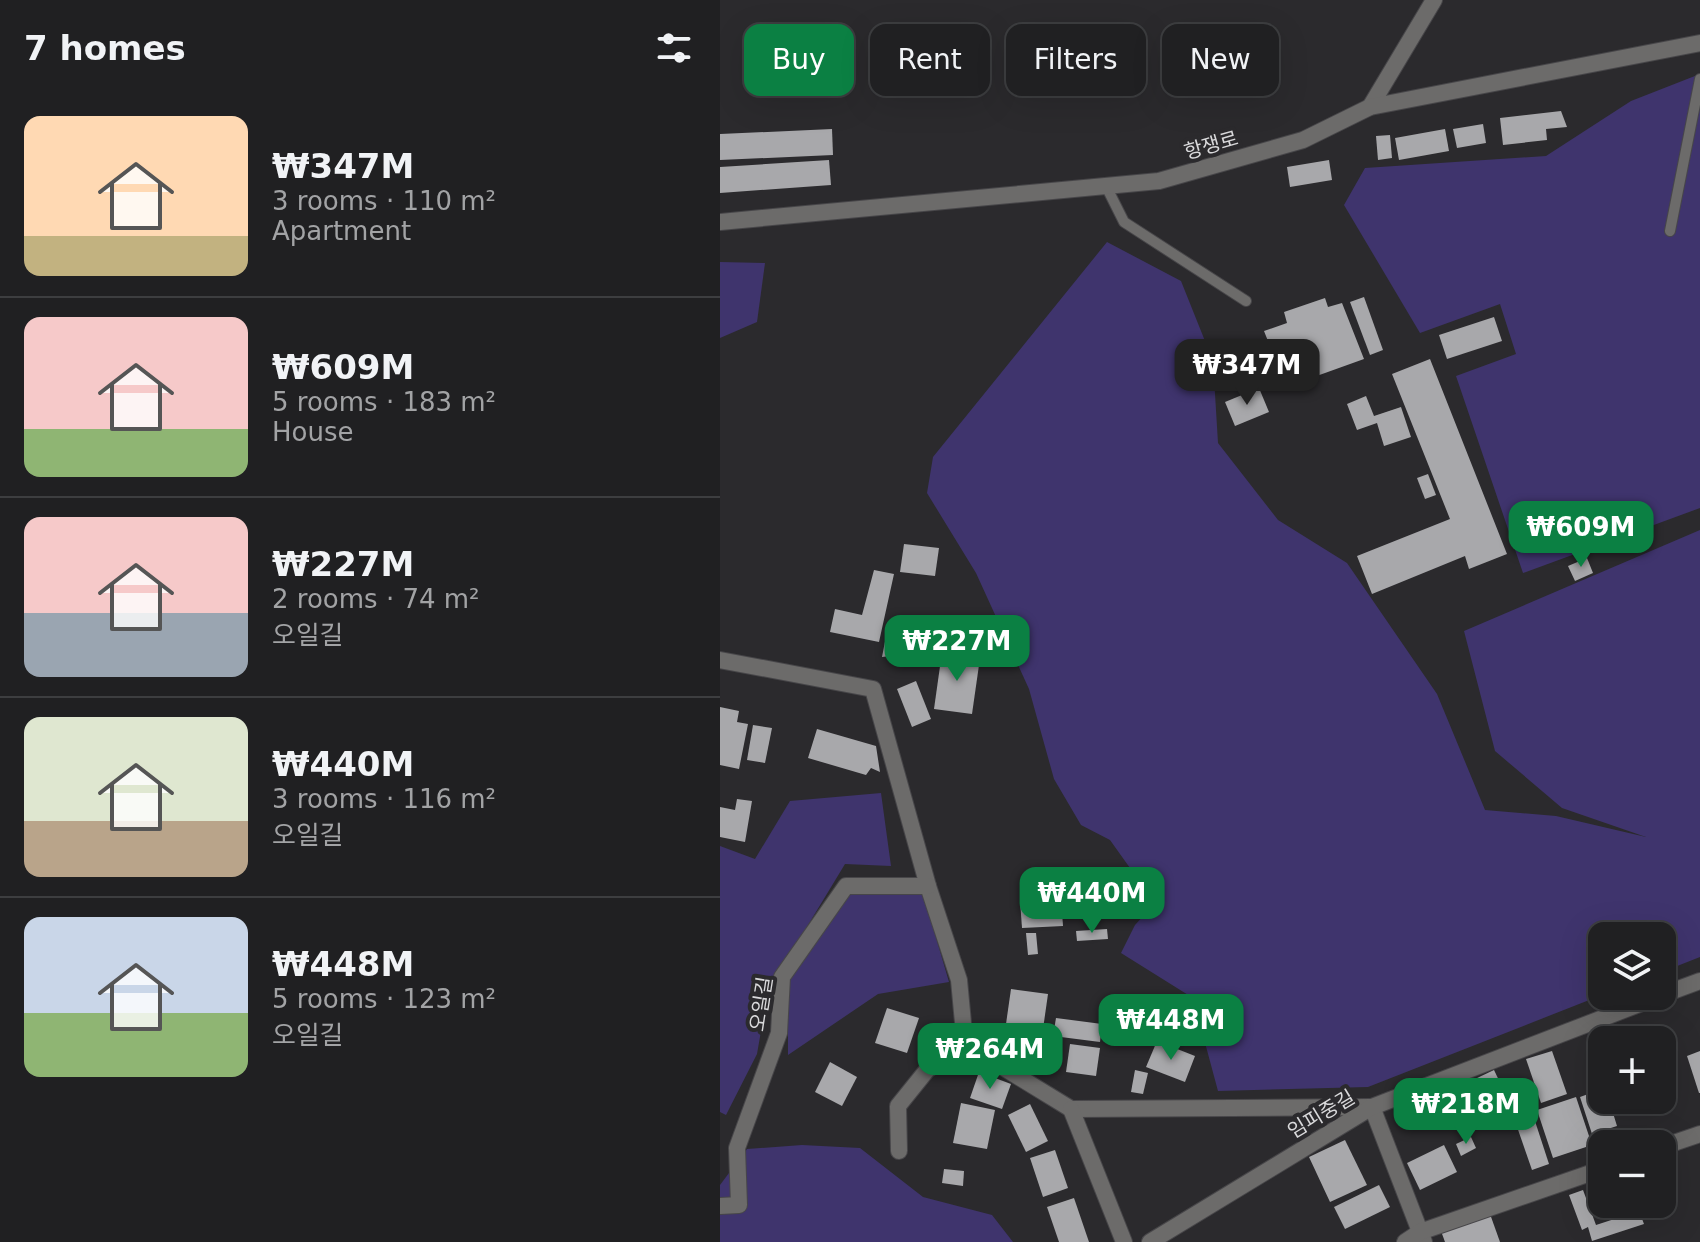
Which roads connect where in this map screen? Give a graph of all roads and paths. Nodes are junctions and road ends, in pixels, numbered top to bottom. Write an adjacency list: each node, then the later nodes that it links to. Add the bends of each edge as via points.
1 (1434, 0): 4 (street)
2 (1700, 43): 4 (street, 항쟁로)
3 (1700, 79): 7 (lane)
4 (1370, 107): 5 (street, 항쟁로, via 1303,140 1159,181)
5 (1106, 186): 6 (street, 항쟁로); 8 (lane, via 1124,222)
6 (720, 222)
7 (1670, 231)
8 (1246, 301)
9 (720, 660): 10 (street, via 873,689)
10 (928, 886): 14 (street, via 959,980); 21 (street, 오일길, via 846,886 782,977 779,1033 737,1148 739,1205)
11 (1700, 981): 12 (street, 임피중길)
12 (1676, 990)
13 (1625, 1010): 15 (street, 임피중길)
14 (965, 1044): 16 (street); 19 (street, via 927,1070 898,1106)
15 (1372, 1107): 16 (street); 22 (street); 24 (street, 임피중길)
16 (1071, 1109): 23 (street)
17 (1700, 1134): 18 (street)
18 (1676, 1142)
19 (899, 1151)
20 (1588, 1174): 22 (street)
21 (720, 1206)
22 (1422, 1237): 25 (street)
23 (1124, 1242)
24 (1150, 1242)
25 (1405, 1242)

